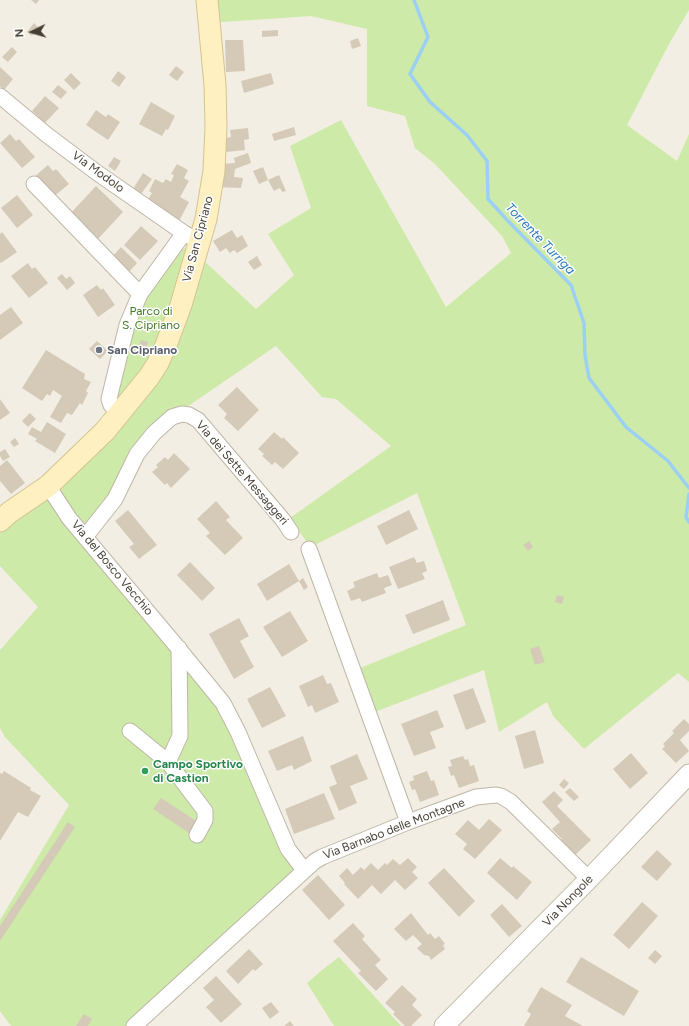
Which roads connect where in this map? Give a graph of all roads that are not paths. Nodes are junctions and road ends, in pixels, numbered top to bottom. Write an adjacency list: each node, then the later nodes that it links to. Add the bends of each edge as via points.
1 (207, 0): 4 (main road, Via San Cipriano, via 215,85 216,148 206,219)
2 (0, 96): 4 (street, Via Modolo, via 96,172)
3 (34, 184): 5 (street)
4 (192, 237): 5 (street, Via San Cipriano); 6 (main road, Via San Cipriano, via 181,305 166,345 149,377)
5 (140, 294): 6 (street, Via San Cipriano, via 127,325 109,399 111,405)
6 (120, 413): 7 (main road, Via San Cipriano)
7 (48, 486): 8 (main road, Via San Cipriano); 10 (street, Via del Bosco Vecchio, via 69,518)
8 (0, 521)
9 (291, 532): 10 (street, Via dei Sette Messaggeri, via 198,420 182,414 172,417 154,433 137,454 115,499)
10 (85, 536): 12 (street, Via del Bosco Vecchio)
11 (309, 549): 16 (street)
12 (179, 648): 14 (street, via 180,736); 18 (street, Via del Bosco Vecchio, via 229,714 288,849)
13 (130, 731): 14 (street)
14 (168, 762): 17 (street, via 205,811 205,820)
15 (689, 774): 19 (street, Via Nongole)
16 (408, 822): 18 (street, Via Barnabo delle Montagne, via 322,856); 19 (street, Via Barnabo delle Montagne, via 476,797 501,796 518,808)
17 (197, 835)
18 (304, 870): 20 (street, Via Barnabo delle Montagne)
19 (589, 879): 21 (street, Via Nongole)
20 (134, 1026)
21 (445, 1026)

